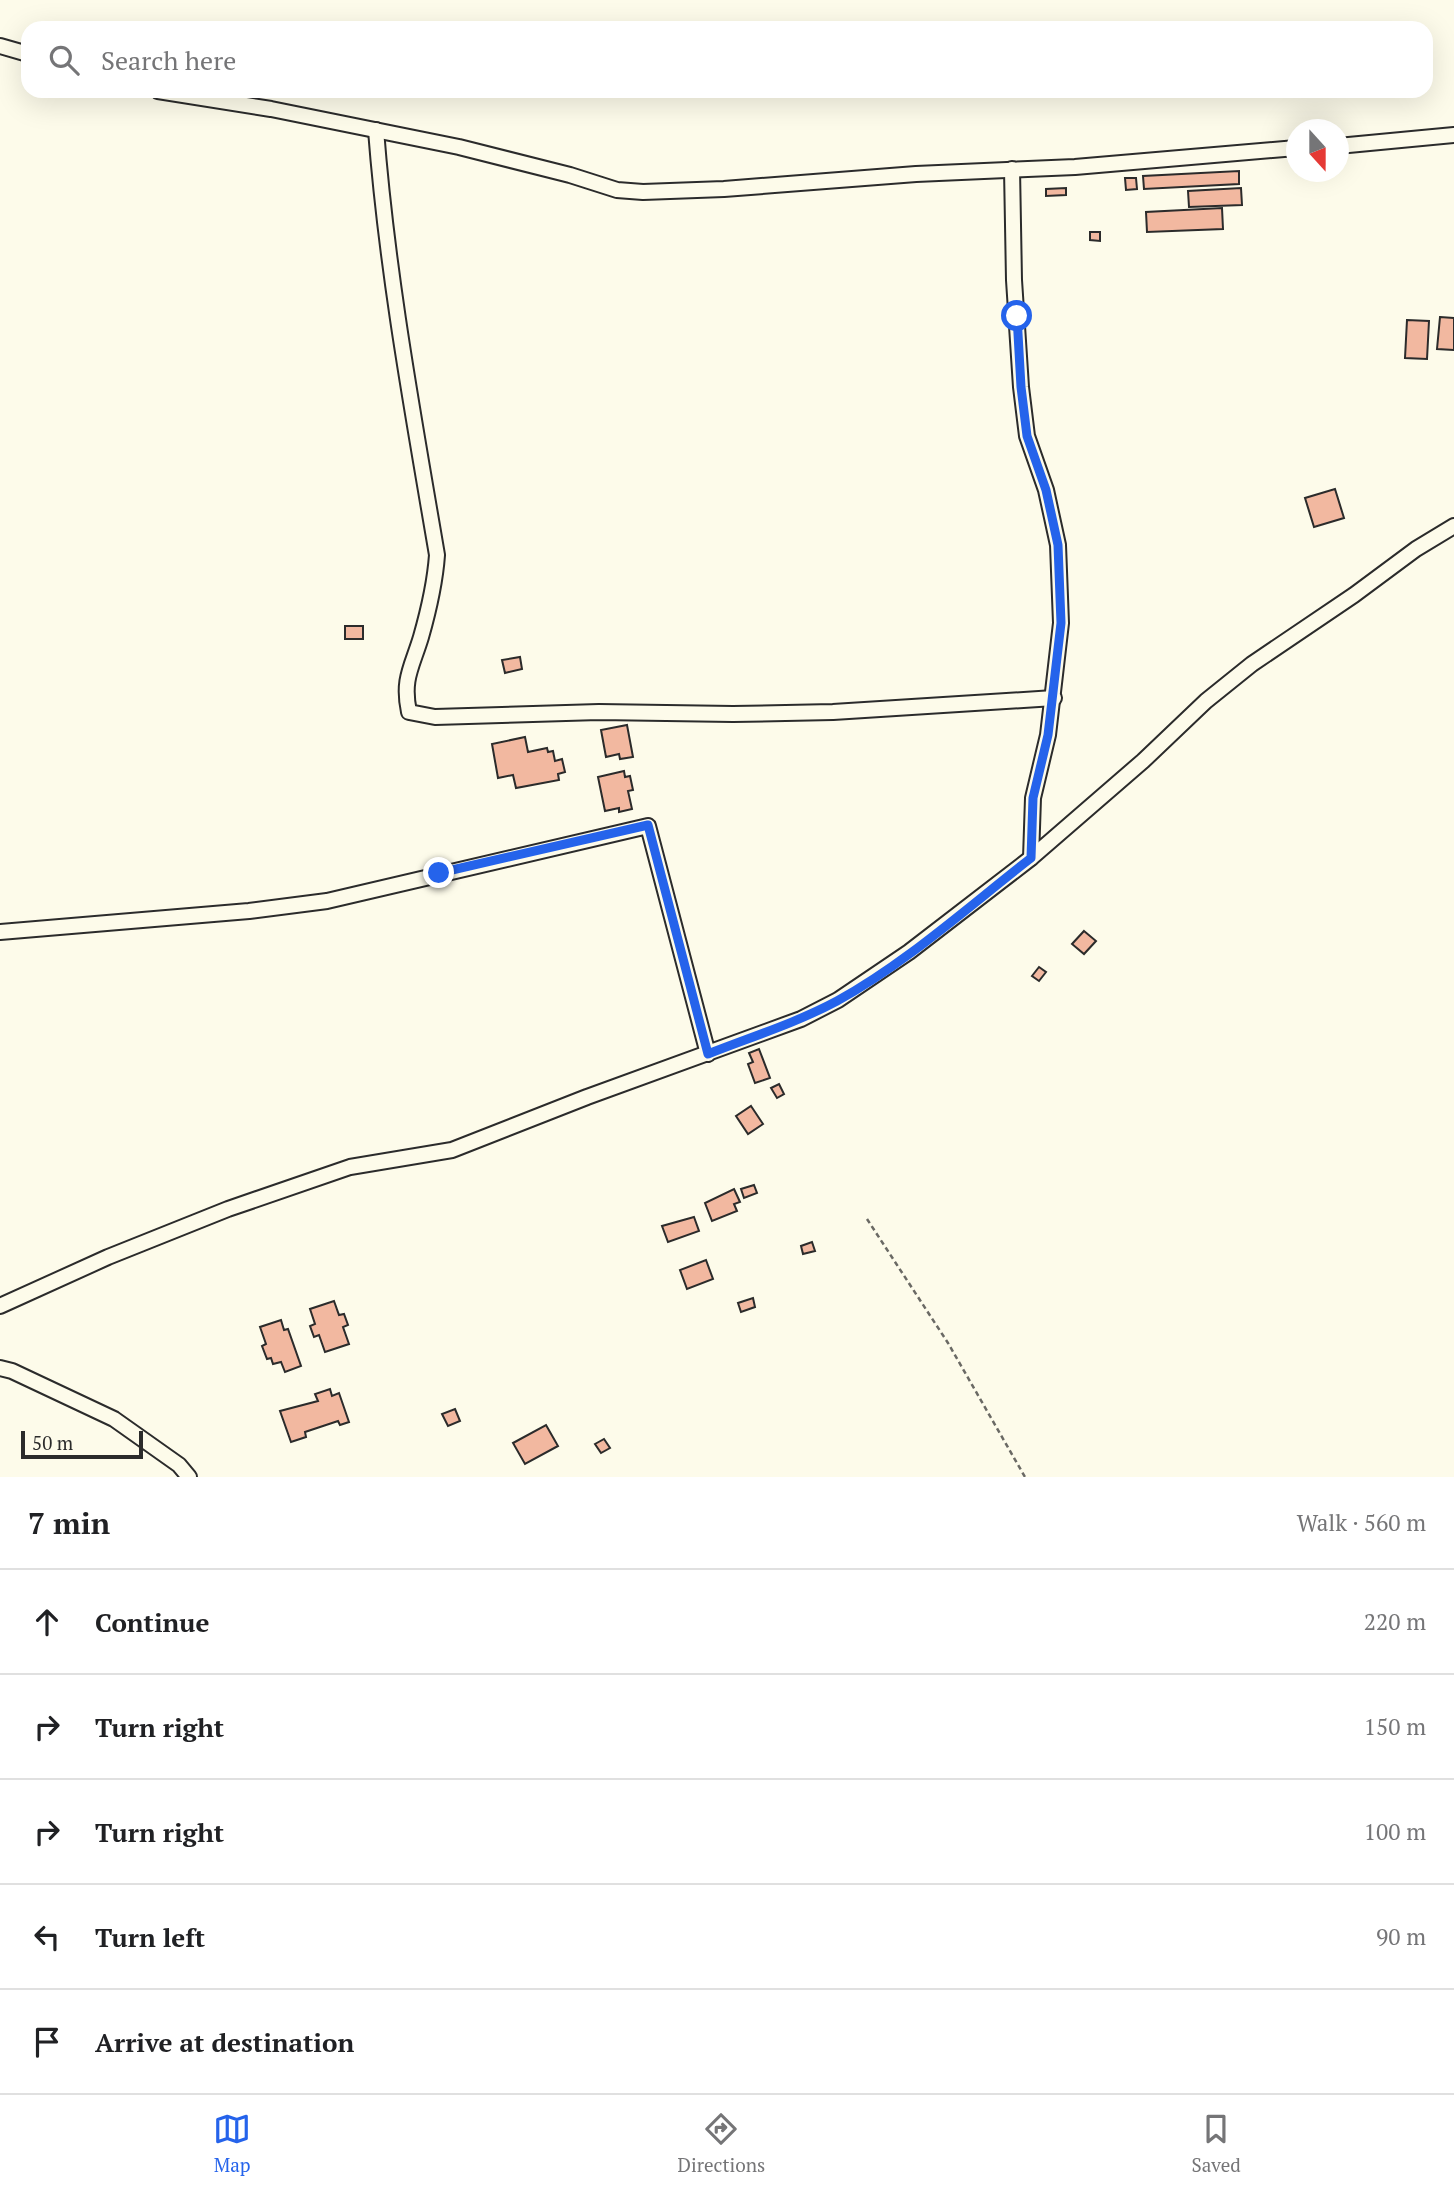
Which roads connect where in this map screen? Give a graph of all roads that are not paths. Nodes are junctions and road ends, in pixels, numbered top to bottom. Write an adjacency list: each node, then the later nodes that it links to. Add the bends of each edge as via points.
1 (0, 46): 2 (street)
2 (21, 52)
3 (208, 98): 4 (street)
4 (376, 130): 8 (street, via 459,146 617,190 643,192); 10 (street, via 400,339 437,555 435,583 406,678 409,712 435,718 599,712 733,715)
5 (1454, 135): 6 (street)
6 (1349, 145)
7 (1286, 149): 8 (street)
8 (1013, 169): 10 (street, via 1021,387 1027,436 1046,490 1058,545 1061,623)
9 (1454, 526): 11 (street, via 1252,664)
10 (1054, 698): 11 (street, via 1033,798)
11 (1031, 858): 13 (street, via 838,1000)
12 (0, 932): 13 (street, via 327,901 648,825)
13 (708, 1054): 14 (street, via 452,1150 350,1167 228,1209)
14 (0, 1306)
15 (0, 1368): 16 (street, via 114,1419)
16 (189, 1477)

